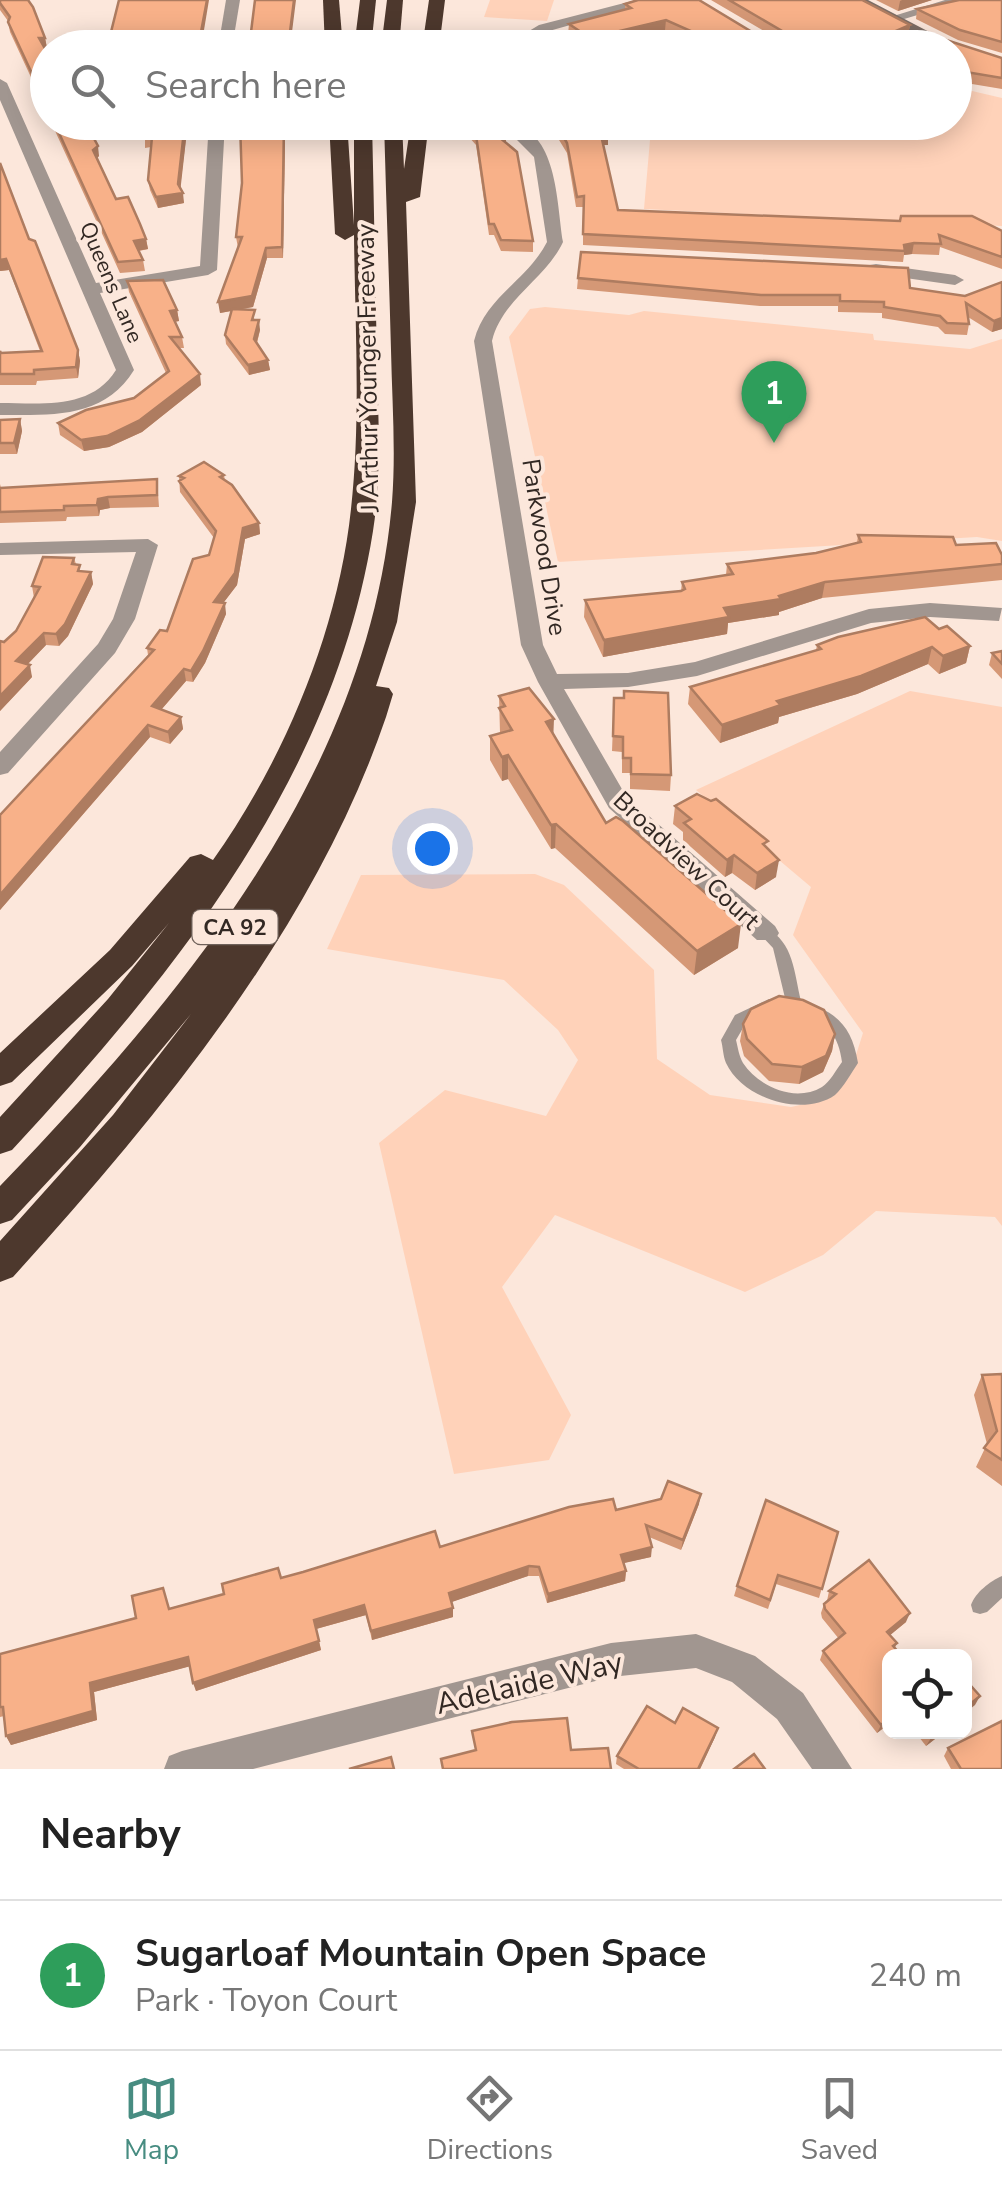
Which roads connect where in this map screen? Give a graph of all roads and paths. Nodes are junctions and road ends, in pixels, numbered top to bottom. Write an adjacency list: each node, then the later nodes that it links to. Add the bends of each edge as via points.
1 (234, 0): 12 (street)
2 (331, 0): 13 (highway)
3 (368, 0): 14 (highway)
4 (395, 0): 15 (highway)
5 (436, 0): 16 (highway)
6 (588, 0): 10 (street)
7 (652, 0): 10 (street)
8 (857, 0): 11 (street)
9 (960, 0): 11 (street)
10 (606, 11): 17 (street)
11 (891, 19): 18 (street)
12 (228, 30)
13 (333, 30)
14 (364, 30)
15 (392, 30)
16 (432, 30)
17 (540, 30)
18 (905, 30)
19 (0, 83): 29 (street, Queens Lane)
20 (216, 140): 29 (street, via 208,270)
21 (339, 140): 31 (highway, via 347,280)
22 (362, 140): 31 (highway, J Arthur Younger Freeway / CA 92)
23 (394, 140): 27 (highway, J Arthur Younger Freeway / CA 92)
24 (417, 140): 27 (highway)
25 (531, 140): 36 (street, Parkwood Drive, via 542,157 560,251 496,307 482,342 532,646)
26 (860, 268): 28 (street)
27 (398, 269): 33 (highway, J Arthur Younger Freeway / CA 92, via 405,494)
28 (955, 280)
29 (91, 289): 30 (street, Queens Lane, via 125,370 118,387 70,408)
30 (0, 409)
31 (367, 436): 35 (highway, J Arthur Younger Freeway / CA 92, via 357,554)
32 (0, 550): 37 (street, via 148,546 107,648)
33 (390, 596): 42 (highway, J Arthur Younger Freeway / CA 92, via 340,742 270,875 156,1034); 43 (highway, via 374,712 345,786 292,886 163,1078)
34 (1000, 614): 36 (street, via 930,610 870,616 697,670)
35 (327, 663): 40 (highway, via 188,883); 41 (highway, J Arthur Younger Freeway / CA 92, via 271,785 202,897 131,994)
36 (549, 682): 38 (street, Broadview Court, via 617,802)
37 (0, 767)
38 (766, 932): 39 (lane, via 780,946)
39 (794, 1004): 39 (lane, via 830,1019 842,1032 850,1063 832,1089 795,1099 774,1096 740,1076 728,1045 741,1017 756,1008)
40 (0, 1073)
41 (0, 1140)
42 (0, 1209)
43 (0, 1266)
44 (1002, 1585): 45 (lane)
45 (980, 1605)
46 (182, 1769): 47 (street, Adelaide Way, via 610,1660 696,1652 743,1668 790,1706)
47 (834, 1769)

